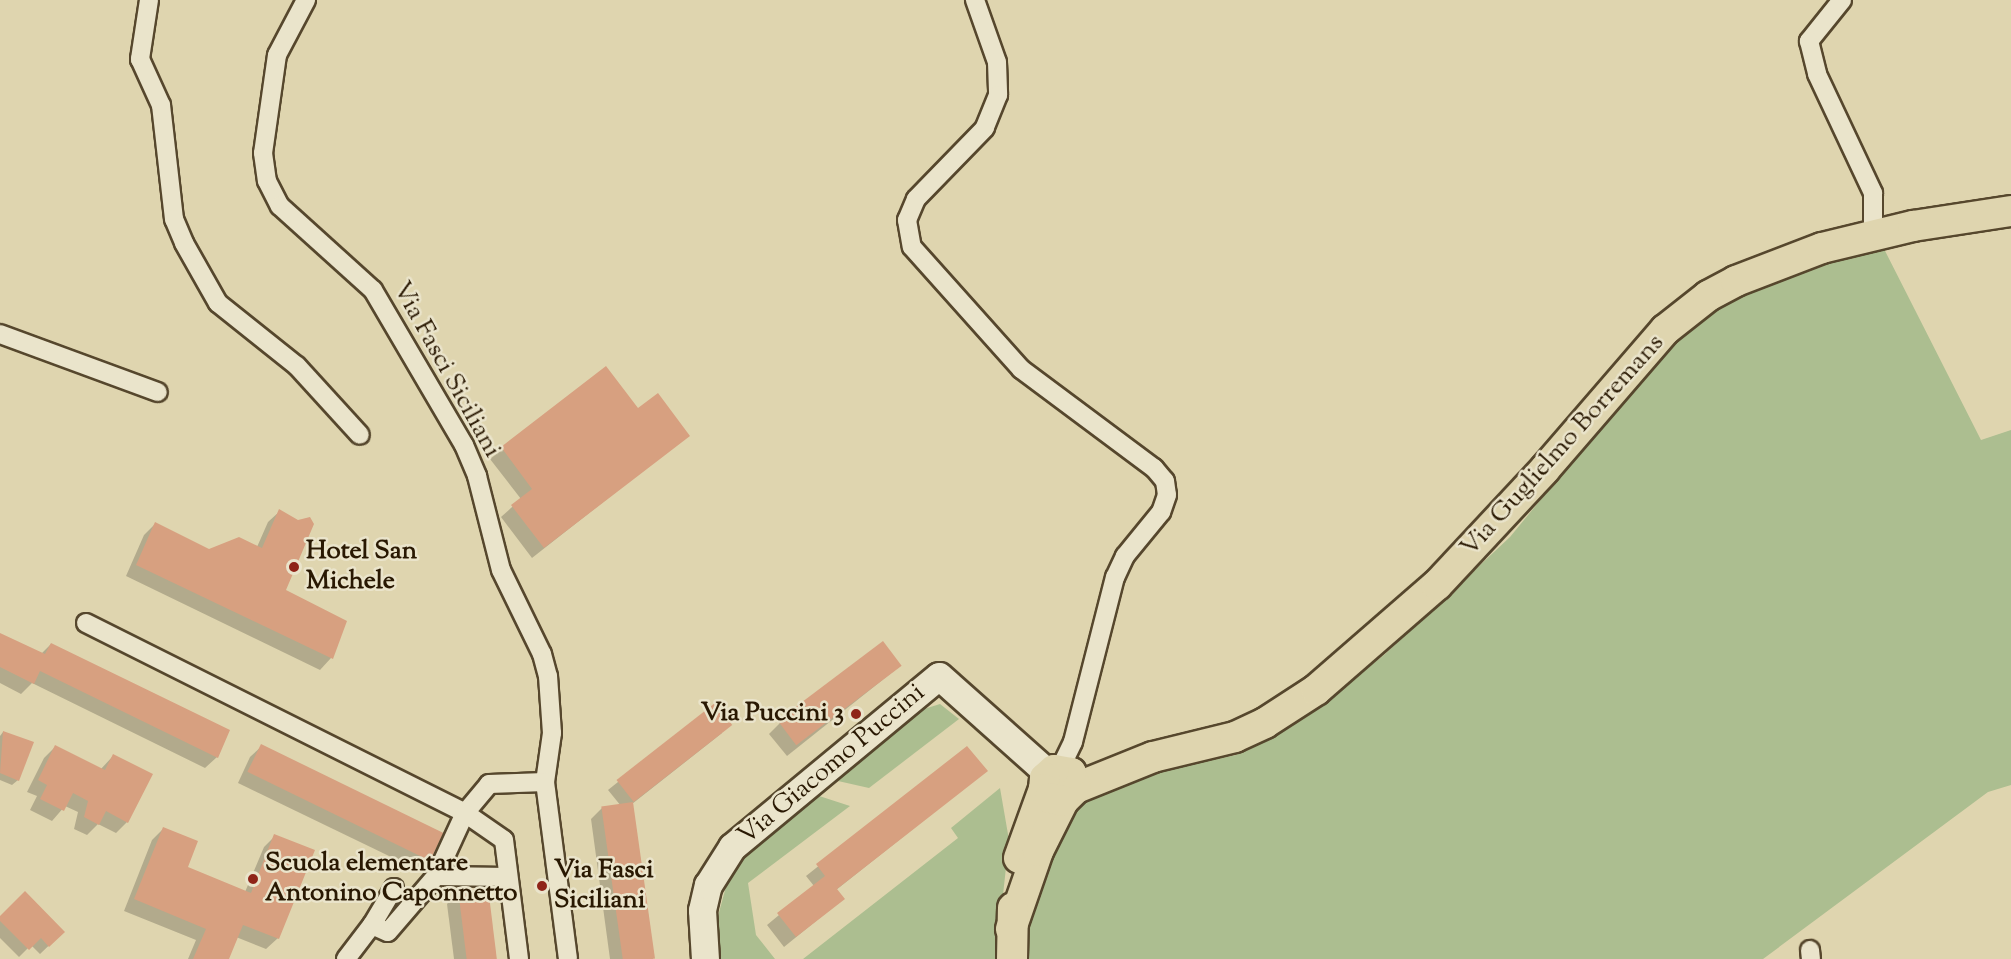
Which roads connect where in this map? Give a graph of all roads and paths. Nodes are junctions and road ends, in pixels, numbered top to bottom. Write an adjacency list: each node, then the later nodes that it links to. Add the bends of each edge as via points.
1 (149, 0): 9 (street, via 140,59 161,105 174,219 184,243 218,303 297,366)
2 (306, 0): 11 (street, Via Fasci Siciliani, via 286,32 278,56 263,153 267,181 280,206 373,290 464,445 477,476 501,570 542,654 548,676 552,733)
3 (975, 0): 12 (street, via 997,62 998,95 985,128 916,199 907,220 912,247 919,260 1022,369 1154,468 1166,488 1161,512 1125,556 1115,577)
4 (1842, 0): 6 (street, via 1809,42 1817,74 1873,193)
5 (2011, 211): 6 (main road, Via Guglielmo Borremans)
6 (1874, 234): 12 (main road, Via Guglielmo Borremans, via 1753,273 1685,313 1473,549 1316,690 1265,723 1234,737 1153,757 1126,755)
7 (0, 334): 8 (street)
8 (158, 392)
9 (360, 435)
10 (86, 623): 13 (street)
11 (545, 782): 13 (street, via 489,784); 20 (street, Via Fasci Siciliani)
12 (1059, 782): 21 (main road, Via Giacomo Puccini, via 939,676 732,847 708,885 702,910); 22 (main road, via 1011,929)
13 (465, 813): 14 (street); 15 (street, via 504,840)
14 (436, 876): 15 (street); 17 (street, via 388,932)
15 (508, 877): 19 (street)
16 (394, 888): 17 (street)
17 (372, 925): 18 (street)
18 (346, 959)
19 (519, 959)
20 (568, 959)
21 (705, 959)
22 (1012, 959)

